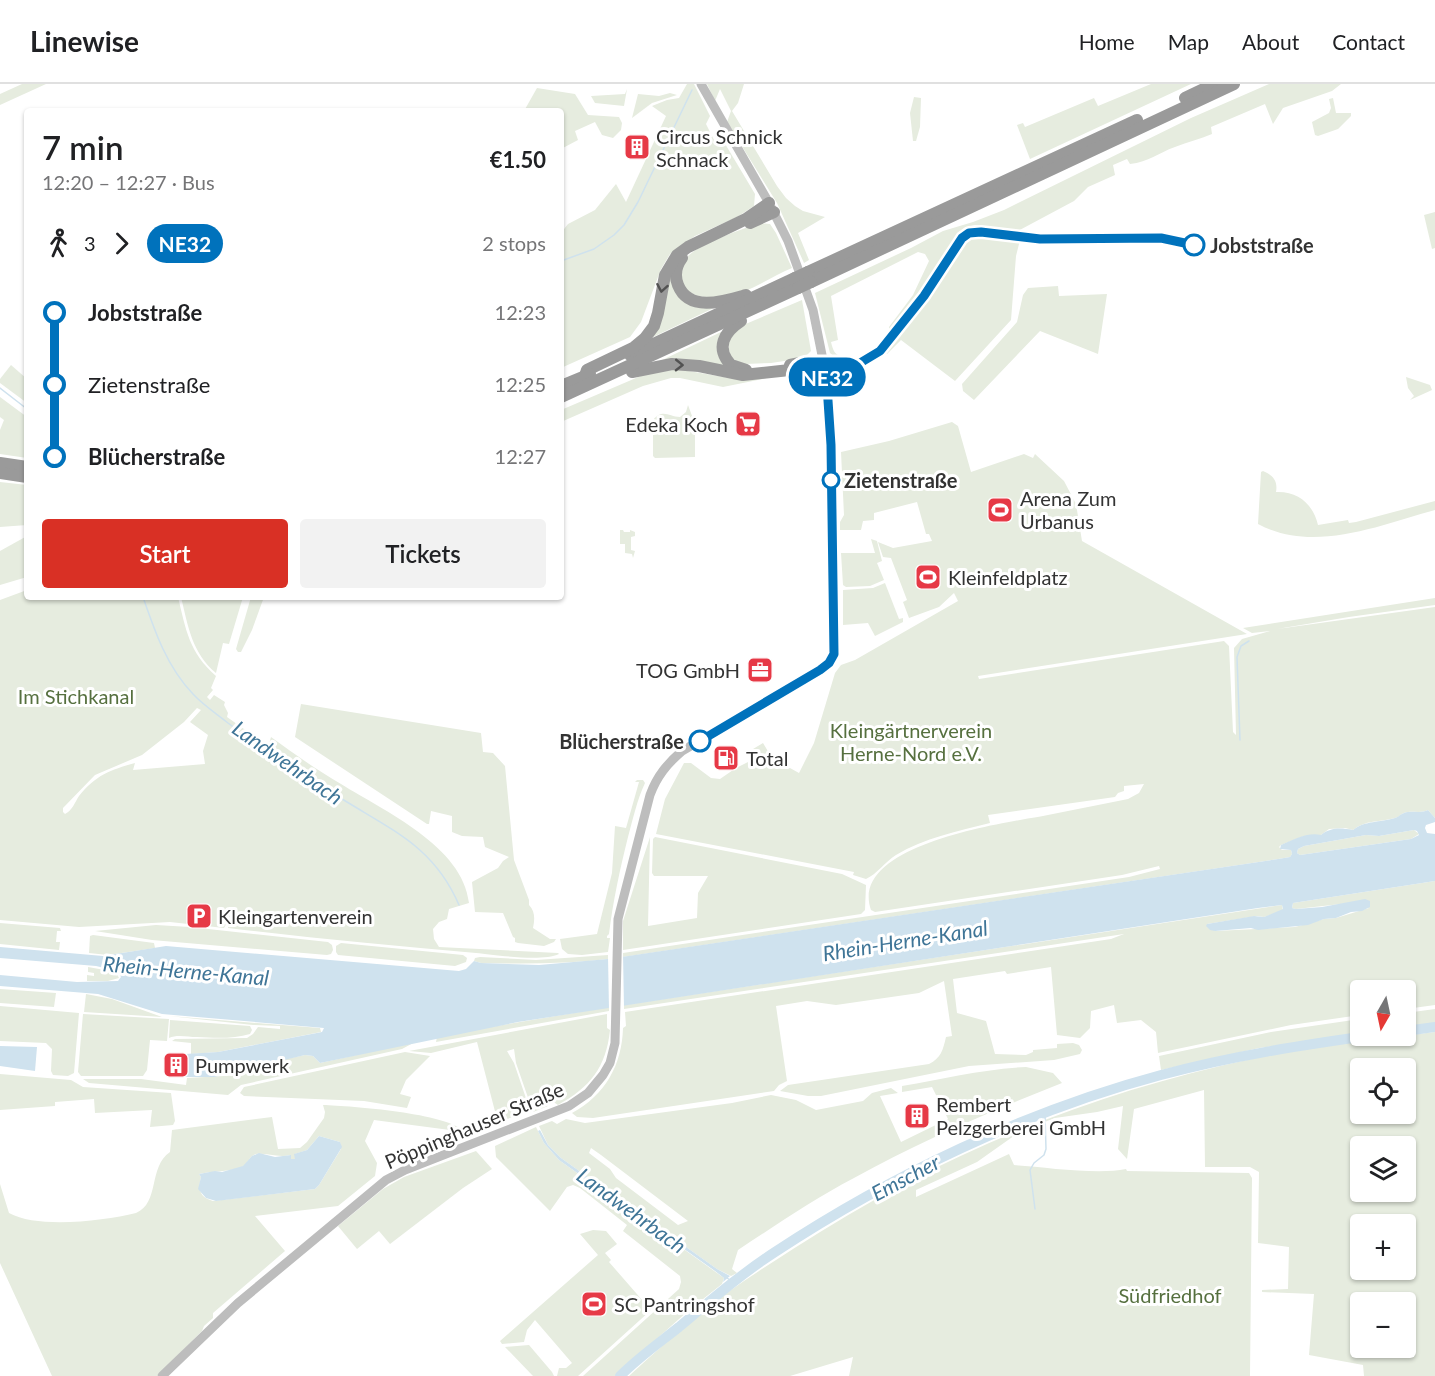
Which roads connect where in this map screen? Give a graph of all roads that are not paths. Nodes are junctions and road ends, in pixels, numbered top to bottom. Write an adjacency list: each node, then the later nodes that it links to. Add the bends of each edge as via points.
1 (701, 84): 4 (main road)
2 (1214, 84): 5 (highway)
3 (1234, 84): 5 (highway)
4 (771, 208): 6 (highway, via 688,251 678,263 675,278 686,296 701,303 746,296 780,280); 7 (main road, via 802,276); 8 (highway, one-way to 8, via 677,255 665,275 654,326 633,348 587,370)
5 (810, 277): 6 (highway, bridge)
6 (792, 285): 7 (highway, via 782,302 728,331 723,339 724,355 731,364 745,370 810,361); 8 (highway)
7 (825, 367): 8 (highway, one-way to 7, via 597,388 632,372 672,364 743,375); 15 (main road, Pöppinghauser Straße, via 831,445 835,640 832,659 820,670 689,747 673,759 655,782 618,919 615,1043 603,1075 578,1101 559,1111 386,1180 232,1308)
8 (584, 382): 9 (highway); 10 (highway)
9 (564, 385)
10 (564, 395)
11 (0, 463): 12 (highway)
12 (24, 467)
13 (0, 473): 14 (highway)
14 (24, 477)
15 (162, 1376)

